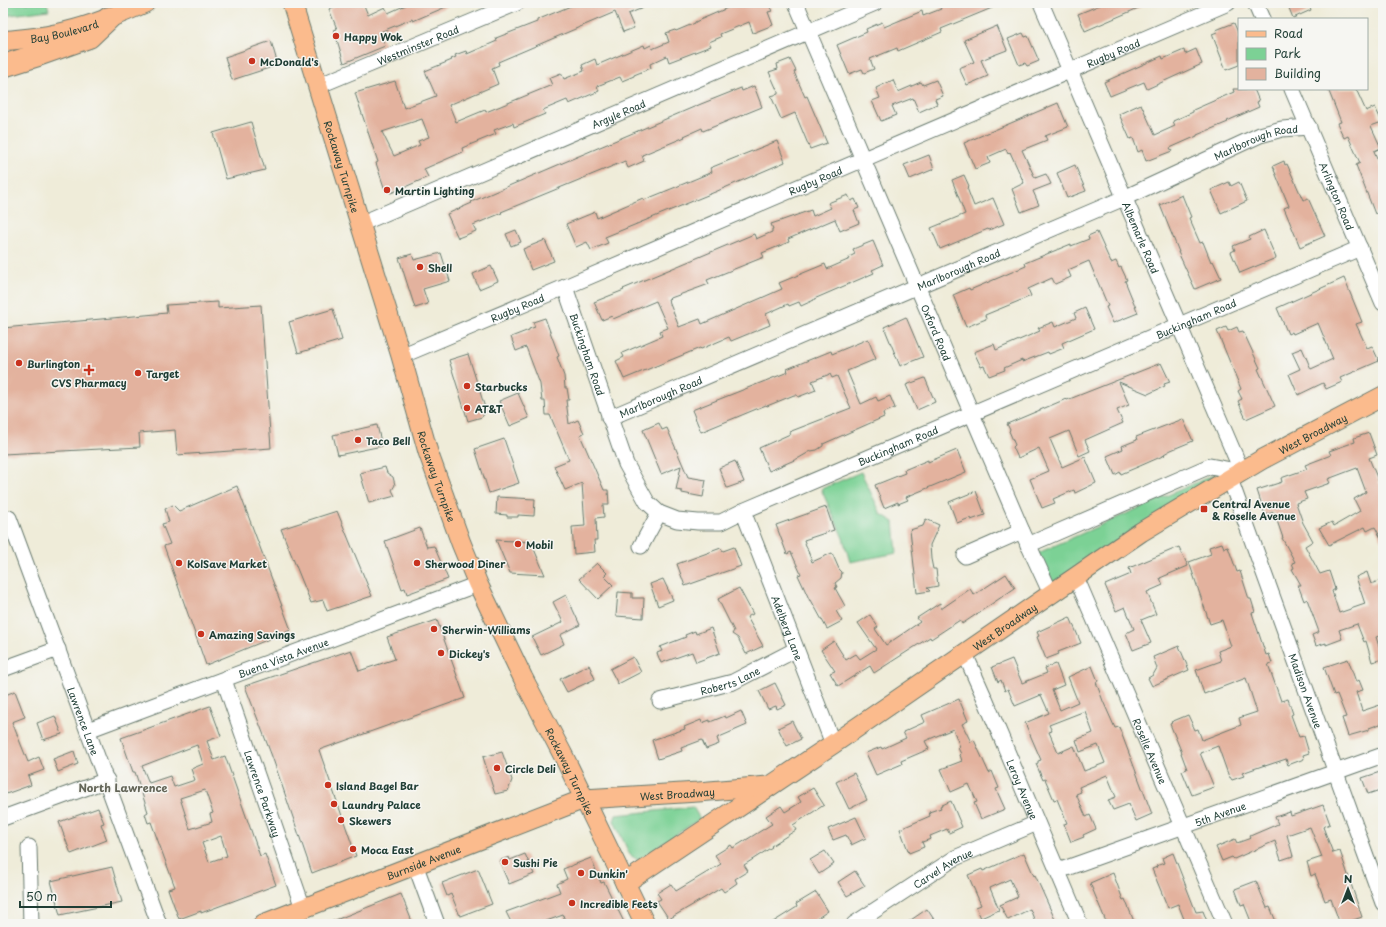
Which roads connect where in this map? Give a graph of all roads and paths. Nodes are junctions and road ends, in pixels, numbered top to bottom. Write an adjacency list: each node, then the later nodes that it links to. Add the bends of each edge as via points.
1 (145, 3): 9 (main road, Bay Boulevard)
2 (292, 3): 15 (main road, Rockaway Turnpike)
3 (517, 3): 15 (street, Westminster Road)
4 (796, 3): 11 (street, Oxford Road)
5 (875, 3): 11 (street, Argyle Road)
6 (1041, 3): 14 (street, Albemarle Road)
7 (1228, 3): 14 (street, Rugby Road)
8 (1255, 3): 10 (street)
9 (109, 18): 12 (main road, Bay Boulevard, via 54,34); 13 (highway, via 89,37)
10 (1262, 18)
11 (809, 32): 18 (street, Oxford Road); 20 (street, Argyle Road)
12 (3, 41)
13 (3, 66)
14 (1070, 71): 18 (street, Rugby Road); 19 (street, Albemarle Road)
15 (318, 86): 20 (main road, Rockaway Turnpike)
16 (1292, 90): 17 (street, Arlington Road)
17 (1308, 127): 19 (street, Marlborough Road, via 1282,129 1260,135); 21 (street, Arlington Road)
18 (863, 160): 22 (street, Oxford Road); 23 (street, Rugby Road)
19 (1124, 198): 22 (street, Marlborough Road); 25 (street, Albemarle Road)
20 (360, 224): 26 (main road, Rockaway Turnpike)
21 (1360, 248): 24 (street, Arlington Road); 25 (street, Buckingham Road)
22 (917, 286): 28 (street, Oxford Road); 29 (street, Marlborough Road)
23 (565, 287): 26 (street, Rugby Road); 29 (street, Buckingham Road)
24 (1383, 302)
25 (1179, 326): 28 (street, Buckingham Road); 30 (street, Albemarle Road)
26 (401, 356): 38 (main road, Rockaway Turnpike, via 428,452)
27 (1382, 401): 30 (main road, West Broadway, via 1261,460)
28 (972, 414): 31 (street, Buckingham Road); 34 (street, Oxford Road)
29 (609, 418): 32 (street, Buckingham Road, via 626,464 647,502)
30 (1236, 475): 34 (street, via 1210,466); 37 (main road, West Broadway, via 1141,532); 49 (street, Madison Avenue)
31 (743, 511): 32 (street, Buckingham Road, via 721,522 677,520); 41 (street, Adelberg Lane)
32 (659, 513): 35 (street)
33 (6, 520): 40 (street, Lawrence Lane)
34 (1025, 538): 36 (street); 39 (street, Oxford Road)
35 (641, 546)
36 (965, 556)
37 (1076, 577): 39 (main road, West Broadway); 55 (street, Roselle Avenue)
38 (478, 584): 44 (street, Buena Vista Avenue); 52 (main road, Rockaway Turnpike)
39 (1051, 594): 42 (main road, West Broadway)
40 (58, 649): 43 (street); 46 (street, Lawrence Lane)
41 (795, 650): 45 (street, Roberts Lane, via 733,682); 47 (street, Adelberg Lane)
42 (965, 654): 47 (main road, West Broadway); 54 (street, Leroy Avenue)
43 (3, 669)
44 (224, 680): 46 (street, Buena Vista Avenue); 61 (street, Lawrence Parkway)
45 (660, 701)
46 (88, 730): 50 (street, Lawrence Lane)
47 (833, 744): 51 (main road, West Broadway)
48 (1383, 755): 49 (street, 5th Avenue)
49 (1336, 772): 55 (street, 5th Avenue); 60 (street, Madison Avenue)
50 (107, 780): 53 (street); 64 (street, Lawrence Lane)
51 (770, 786): 52 (main road, West Broadway); 59 (main road, West Broadway)
52 (584, 799): 57 (main road, Burnside Avenue); 59 (main road, Rockaway Turnpike)
53 (3, 818)
54 (1037, 823): 58 (street, Leroy Avenue); 67 (street, Carvel Avenue, via 955,858)
55 (1183, 826): 58 (street, 5th Avenue); 69 (street, Roselle Avenue)
56 (29, 847): 63 (street)
57 (415, 864): 61 (main road, Burnside Avenue); 65 (street)
58 (1058, 871): 68 (street, Leroy Avenue)
59 (625, 882): 66 (main road, Rockaway Turnpike)
60 (1383, 903)
61 (303, 908): 62 (main road, Burnside Avenue)
62 (271, 923)
63 (31, 924)
64 (159, 924)
65 (437, 924)
66 (645, 924)
67 (854, 924)
68 (1080, 924)
69 (1225, 924)

